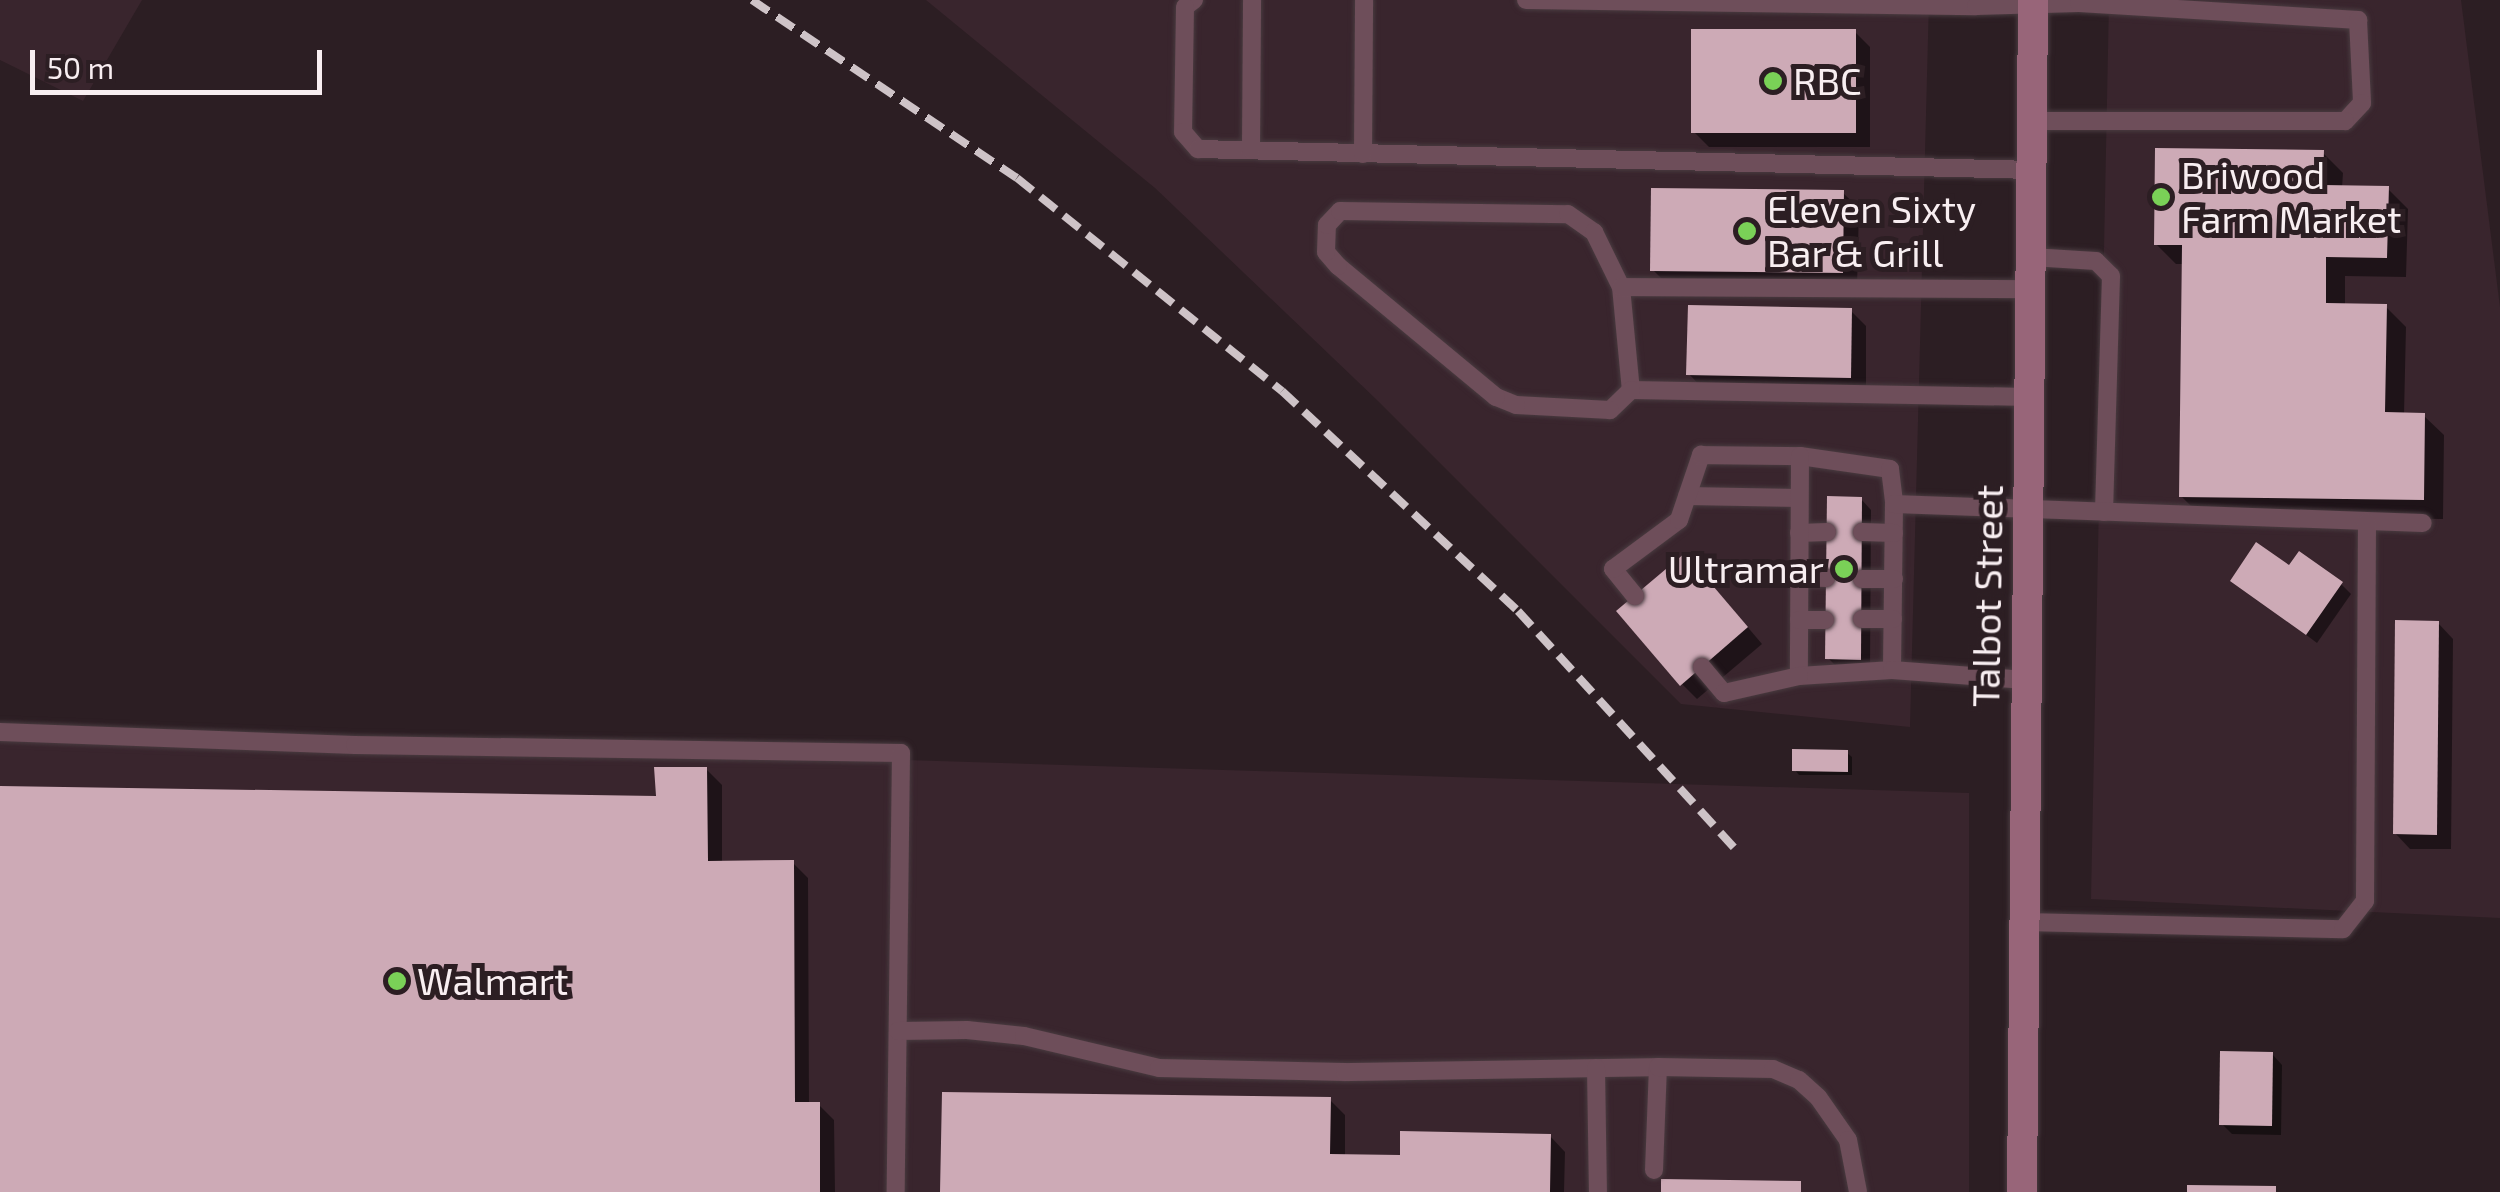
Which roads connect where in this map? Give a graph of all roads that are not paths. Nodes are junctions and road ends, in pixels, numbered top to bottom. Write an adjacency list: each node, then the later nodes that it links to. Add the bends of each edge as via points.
1 (1194, 0): 10 (lane, via 1185,7 1183,132 1198,149)
2 (1252, 0): 10 (lane)
3 (1364, 0): 11 (lane)
4 (1526, 0): 6 (lane)
5 (2356, 0): 8 (lane)
6 (2033, 3): 7 (lane); 9 (main road, Talbot Street)
7 (2151, 4): 8 (lane)
8 (2358, 20): 9 (lane, via 2362,103 2345,121)
9 (2032, 121): 12 (main road, Talbot Street)
10 (1250, 150): 11 (lane)
11 (1363, 154): 12 (lane)
12 (2032, 170): 13 (main road, Talbot Street)
13 (2031, 256): 15 (main road, Talbot Street); 23 (lane, via 2096,261 2111,276)
14 (1622, 287): 15 (lane); 16 (lane); 16 (lane, via 1594,232 1568,214 1340,211 1326,226 1326,252 1338,266 1496,397 1516,406 1610,410)
15 (2031, 289): 17 (main road, Talbot Street)
16 (1631, 390): 17 (lane)
17 (2030, 397): 22 (main road, Talbot Street)
18 (1800, 456): 19 (lane, via 1701,455); 20 (lane); 21 (lane, via 1890,468)
19 (1687, 496): 20 (lane); 34 (lane, via 1679,520 1613,568)
20 (1800, 498): 28 (lane)
21 (1894, 504): 22 (lane); 29 (lane)
22 (2028, 509): 23 (lane); 42 (main road, Talbot Street)
23 (2104, 512): 24 (lane)
24 (2367, 522): 25 (lane); 44 (lane, via 2365,901 2342,929)
25 (2423, 523)
26 (1827, 532): 28 (lane)
27 (1862, 532): 29 (lane)
28 (1799, 533): 30 (lane)
29 (1894, 533): 33 (lane)
30 (1798, 577): 31 (lane); 37 (lane)
31 (1826, 578)
32 (1862, 579): 33 (lane)
33 (1894, 579): 36 (lane)
34 (1635, 596)
35 (1862, 619): 36 (lane)
36 (1893, 619): 40 (lane)
37 (1799, 620): 38 (lane); 41 (lane)
38 (1826, 620)
39 (1702, 667): 41 (lane, via 1724,692)
40 (1892, 670): 41 (lane); 42 (lane)
41 (1800, 676)
42 (2026, 680): 44 (main road, Talbot Street)
43 (0, 732): 45 (lane, via 901,753)
44 (2024, 922): 52 (main road, Talbot Street)
45 (898, 1031): 47 (lane, via 1024,1036 1159,1068); 49 (lane)
46 (1658, 1067): 47 (lane); 48 (lane); 51 (lane, via 1773,1069 1799,1080 1848,1140)
47 (1596, 1068): 50 (lane)
48 (1654, 1170)
49 (896, 1192)
50 (1598, 1192)
51 (1858, 1192)
52 (2022, 1192)

